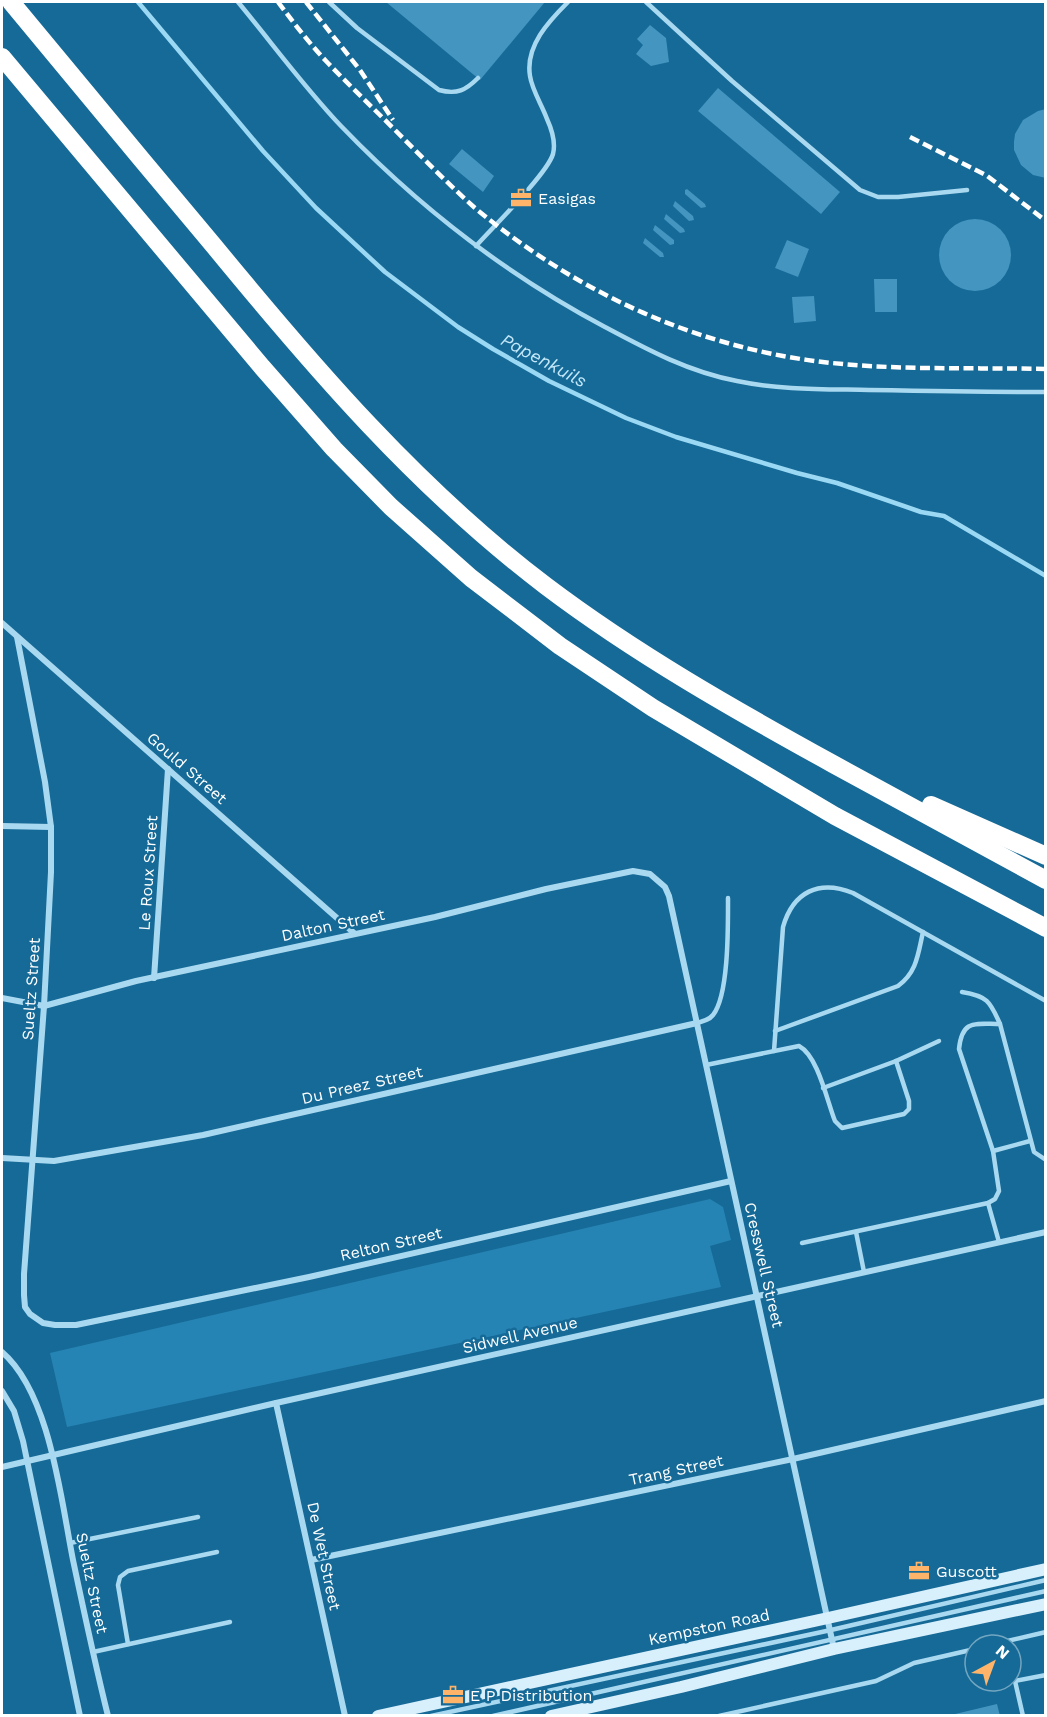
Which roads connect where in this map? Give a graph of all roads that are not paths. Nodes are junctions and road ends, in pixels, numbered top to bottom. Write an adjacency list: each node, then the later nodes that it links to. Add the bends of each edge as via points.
1 (11, 2): 13 (highway, via 318,371 420,478 504,552 590,619 680,677)
2 (238, 2): 9 (lane, via 340,124 392,177)
3 (329, 2): 7 (lane, via 439,90 458,92)
4 (568, 2): 9 (lane, via 551,19 528,59 530,78 553,132 553,156)
5 (646, 2): 8 (lane, via 860,190 878,197)
6 (2, 57): 15 (highway, via 262,367 391,507 471,578 560,646 652,708)
7 (478, 78)
8 (967, 190)
9 (476, 246): 10 (lane, via 582,315 657,355 736,381 789,388)
10 (1046, 392)
11 (2, 623): 12 (street, Gould Street)
12 (17, 638): 14 (street, Gould Street); 17 (street, Sueltz Street)
13 (818, 755): 18 (highway); 19 (highway)
14 (168, 769): 24 (street, Gould Street); 26 (street, Le Roux Street)
15 (835, 816): 22 (highway); 25 (highway)
16 (2, 826): 17 (street)
17 (51, 827): 30 (street, Sueltz Street)
18 (1046, 856)
19 (1046, 880)
20 (665, 887): 24 (street, Dalton Street, via 650,874 633,872); 31 (street, Cresswell Street)
21 (729, 898): 31 (lane, via 722,992 709,1020)
22 (1046, 928)
23 (923, 932): 29 (lane); 33 (lane, via 909,978 898,986); 33 (lane, via 837,887 820,887 806,893 794,905 783,927)
24 (354, 933): 26 (street, Dalton Street)
25 (1046, 941)
26 (154, 978): 30 (street, Dalton Street)
27 (962, 992): 32 (lane, via 987,999)
28 (2, 998): 30 (street, Dalton Street)
29 (1046, 1001)
30 (44, 1006): 43 (street, Sueltz Street)
31 (697, 1023): 37 (street, Cresswell Street); 43 (street, Du Preez Street, via 203,1135 75,1158)
32 (1000, 1024): 39 (lane); 40 (lane, via 966,1027 959,1049)
33 (775, 1031): 35 (lane)
34 (939, 1041): 36 (lane)
35 (774, 1051): 37 (lane); 38 (lane, via 799,1046 806,1050)
36 (896, 1061): 38 (lane); 38 (lane, via 909,1101 904,1114 842,1128 835,1121)
37 (706, 1065): 44 (street, Cresswell Street)
38 (823, 1088)
39 (1030, 1141): 40 (lane); 42 (lane, via 1034,1152)
40 (993, 1151): 45 (lane, via 999,1191)
41 (2, 1158): 43 (street, Du Preez Street)
42 (1046, 1160)
43 (32, 1161): 52 (street, Sueltz Street, via 24,1294 26,1306 36,1320)
44 (731, 1181): 51 (street, Cresswell Street); 52 (street, Relton Street, via 206,1299 111,1319)
45 (988, 1203): 46 (lane); 48 (lane)
46 (856, 1232): 49 (lane); 50 (lane)
47 (1046, 1232): 48 (street, Sidwell Avenue)
48 (999, 1242): 50 (street, Sidwell Avenue)
49 (802, 1244)
50 (864, 1272): 51 (street, Sidwell Avenue)
51 (758, 1296): 56 (street, Sidwell Avenue); 58 (street, Cresswell Street)
52 (55, 1325)
53 (2, 1352): 57 (street, via 22,1375 34,1398)
54 (2, 1391): 59 (street, via 14,1411)
55 (1046, 1401): 58 (street, Trang Street)
56 (276, 1403): 57 (street, Sidwell Avenue); 64 (street, De Wet Street)
57 (52, 1456): 59 (street, Sidwell Avenue); 62 (street, Sueltz Street)
58 (794, 1459): 64 (street, Trang Street); 70 (street, Cresswell Street)
59 (27, 1461): 60 (street, Sidwell Avenue); 80 (street)
60 (2, 1467)
61 (198, 1517): 62 (lane)
62 (70, 1543): 76 (street, Sueltz Street)
63 (217, 1552): 74 (lane, via 128,1571 120,1577)
64 (311, 1560): 82 (street, De Wet Street)
65 (1046, 1569): 70 (main road, Kempston Road)
66 (1046, 1580): 70 (lane)
67 (1046, 1591): 73 (lane)
68 (1046, 1604): 73 (main road)
69 (230, 1622): 74 (lane)
70 (830, 1624): 73 (street, Cresswell Street); 83 (main road, Kempston Road); 84 (lane)
71 (1046, 1632): 72 (lane)
72 (1023, 1637)
73 (833, 1643): 85 (lane); 86 (main road, via 681,1687)
74 (128, 1644): 76 (lane)
75 (963, 1651): 87 (lane, via 914,1663 876,1681)
76 (93, 1652): 81 (street, Sueltz Street)
77 (1046, 1675): 78 (lane)
78 (1023, 1678)
79 (1017, 1693): 88 (lane)
80 (80, 1716)
81 (108, 1716)
82 (345, 1716)
83 (378, 1716)
84 (431, 1716)
85 (493, 1716)
86 (551, 1716)
87 (719, 1716)
88 (1023, 1716)

